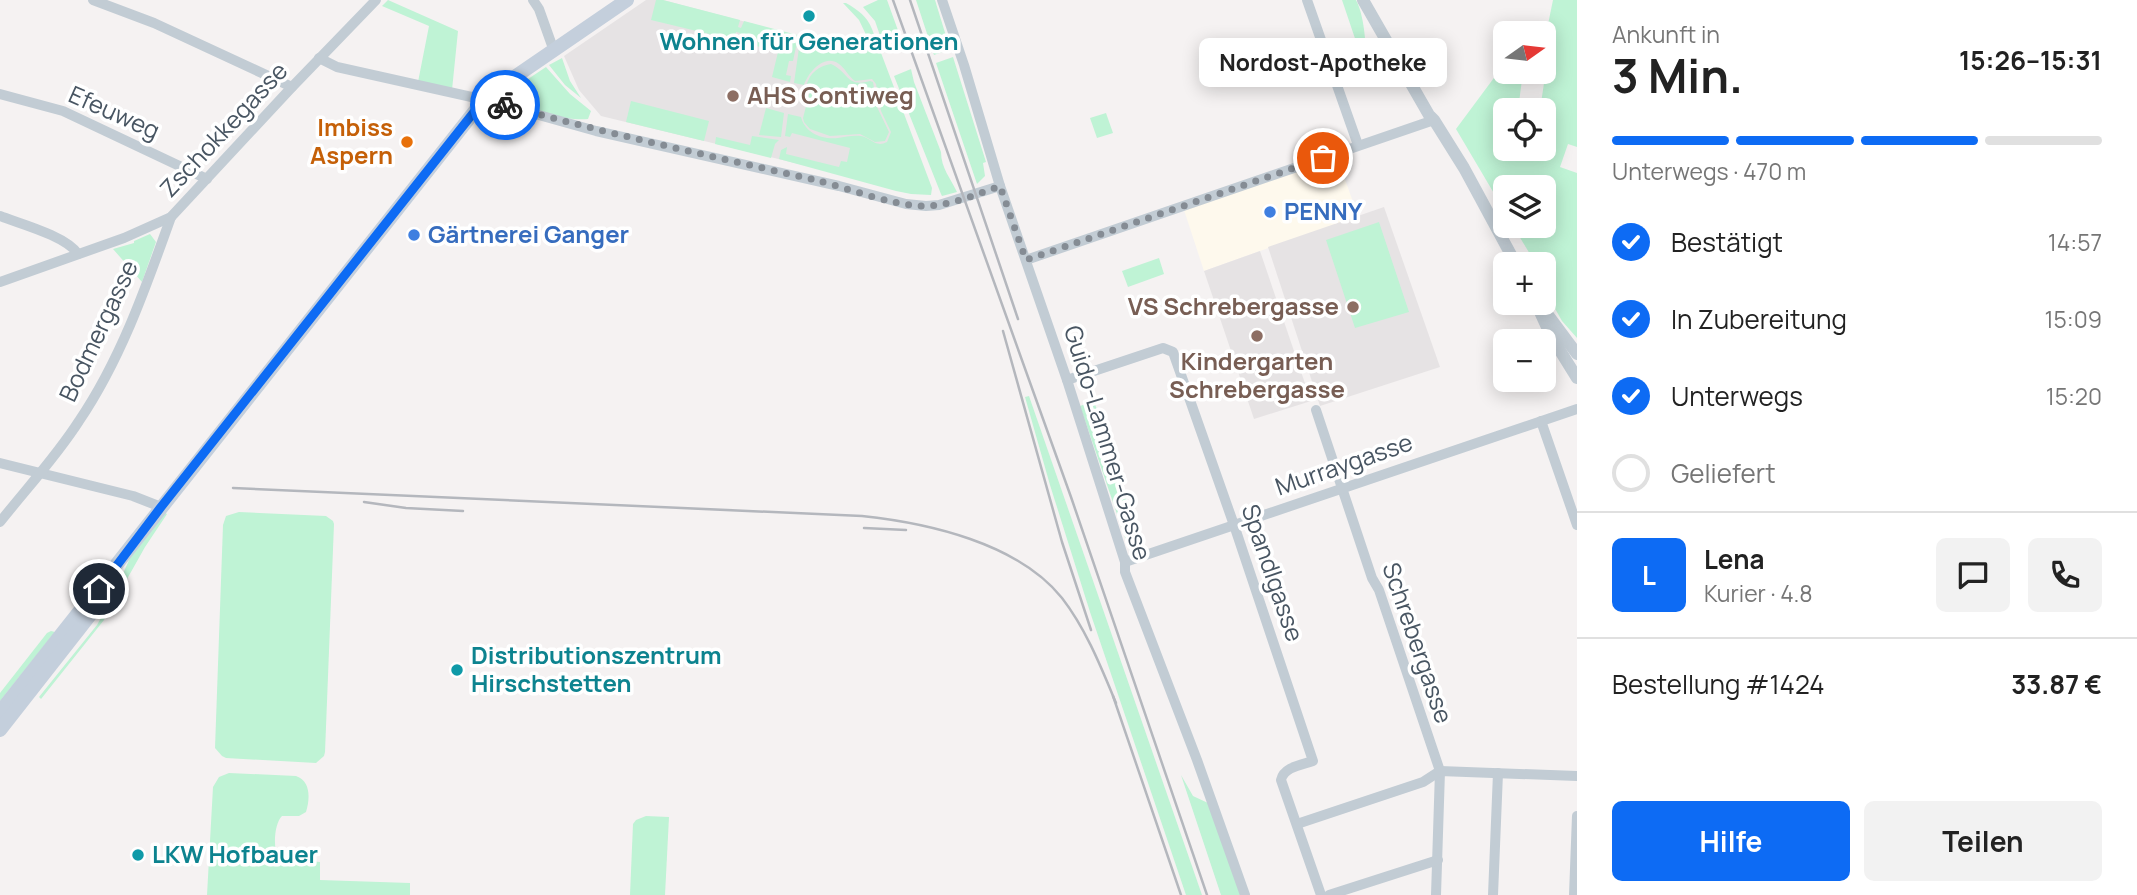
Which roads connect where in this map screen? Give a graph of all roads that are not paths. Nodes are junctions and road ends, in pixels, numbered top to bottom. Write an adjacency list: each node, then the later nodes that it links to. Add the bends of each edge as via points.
1 (93, 0): 10 (street)
2 (376, 0): 9 (street, Zschokkegasse)
3 (533, 0): 8 (street)
4 (627, 0): 8 (main road)
5 (942, 0): 16 (street, Guido-Lammer-Gasse)
6 (1307, 0): 14 (street)
7 (1365, 0): 13 (street, via 1377,12)
8 (554, 51): 12 (main road)
9 (319, 58): 10 (street, Zschokkegasse); 12 (street, via 337,67)
10 (292, 87): 15 (street, Zschokkegasse)
11 (0, 94): 15 (street, Efeuweg, via 63,111)
12 (485, 100): 16 (street, via 906,204 939,205); 34 (main road)
13 (1434, 120): 14 (street); 19 (street)
14 (1358, 145): 21 (street)
15 (207, 179): 18 (street, Zschokkegasse)
16 (1000, 186): 21 (street, Guido-Lammer-Gasse)
17 (0, 216): 20 (street, via 55,237)
18 (171, 217): 20 (street, Zschokkegasse); 32 (street, Bodmergasse, via 119,350 82,418)
19 (1509, 252)
20 (78, 254): 22 (street, Zschokkegasse)
21 (1026, 260): 27 (street, Guido-Lammer-Gasse)
22 (0, 282)
23 (1543, 315): 26 (street)
24 (1547, 315): 25 (street)
25 (1577, 354)
26 (1577, 378)
27 (1067, 380): 36 (street, Spandlgasse, via 1163,348 1173,352); 38 (street, Guido-Lammer-Gasse)
28 (1577, 409): 30 (street, Murraygasse)
29 (1316, 411): 33 (street, Schrebergasse)
30 (1541, 421): 33 (street, Murraygasse); 37 (street)
31 (0, 463): 32 (street)
32 (39, 473): 34 (street); 35 (street, Bodmergasse)
33 (1342, 488): 36 (street, Murraygasse); 42 (street, Schrebergasse)
34 (161, 507): 39 (main road)
35 (0, 522)
36 (1234, 525): 38 (street, Murraygasse); 46 (street, Spandlgasse, via 1313,761 1282,775)
37 (1577, 525)
38 (1125, 562): 48 (street, Guido-Lammer-Gasse)
39 (115, 569): 40 (main road); 41 (main road, via 94,610)
40 (0, 712)
41 (0, 730)
42 (1440, 771): 43 (street); 46 (street, via 1423,782); 47 (street, Schrebergasse)
43 (1498, 773): 44 (street); 52 (street)
44 (1577, 776)
45 (1577, 817): 53 (street)
46 (1297, 824): 49 (street, Spandlgasse)
47 (1438, 860): 50 (street); 51 (street, Schrebergasse)
48 (1245, 895)
49 (1321, 895)
50 (1329, 895)
51 (1436, 895)
52 (1493, 895)
53 (1574, 895)

